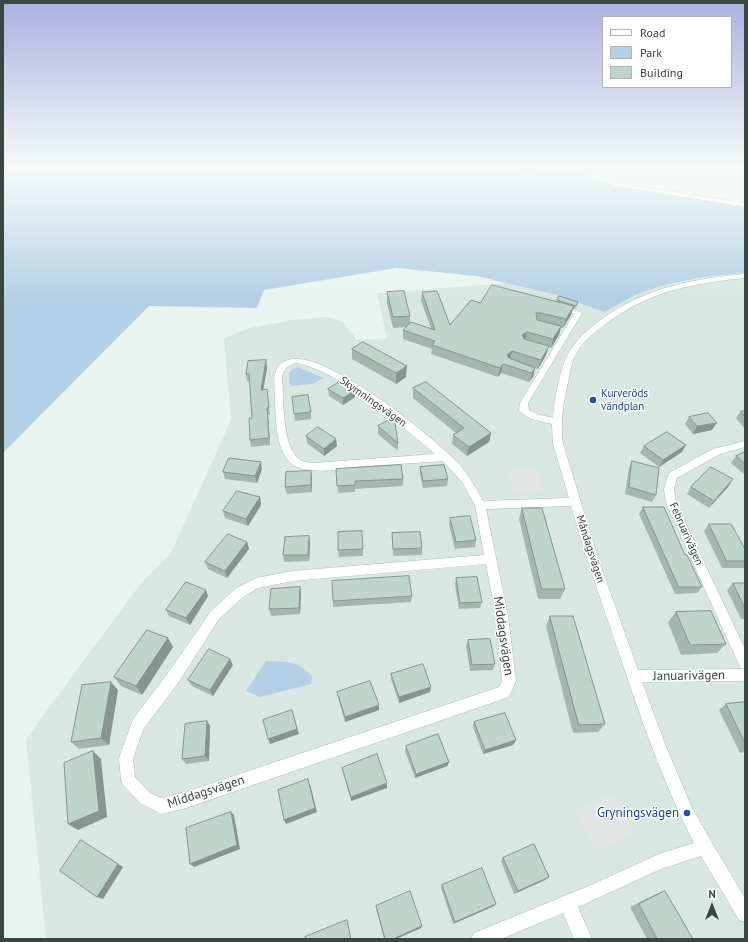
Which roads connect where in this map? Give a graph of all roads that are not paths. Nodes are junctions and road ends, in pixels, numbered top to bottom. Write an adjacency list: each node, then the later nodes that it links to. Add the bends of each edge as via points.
1 (745, 276): 3 (street, Måndagsvägen, via 677,285 639,298 588,333 569,360)
2 (554, 306): 3 (street, via 578,313 537,374 524,403 524,411 534,417)
3 (557, 422): 6 (street, Måndagsvägen, via 558,444)
4 (745, 444): 9 (street, Februarivägen, via 712,453 689,466 673,476 670,490 671,503)
5 (445, 457): 5 (street, Skymningsvägen, via 314,467 296,463 289,456 283,441 278,375 280,368 294,361 302,361 335,375 391,412); 7 (street, Skymningsvägen, via 456,466)
6 (575, 502): 7 (street); 11 (street, Måndagsvägen)
7 (480, 505): 8 (street, Middagsvägen)
8 (491, 559): 8 (street, Middagsvägen, via 502,616 510,681 504,692 162,806 146,799 128,780 126,758 138,724 173,678 215,615 256,583 293,576)
9 (745, 663)
10 (745, 675): 11 (street, Januarivägen)
11 (633, 676): 12 (street, Måndagsvägen, via 661,753)
12 (705, 848): 13 (street, via 659,862); 14 (street, Måndagsvägen)
13 (567, 902): 15 (street); 16 (street)
14 (745, 914)
15 (480, 939)
16 (583, 939)

